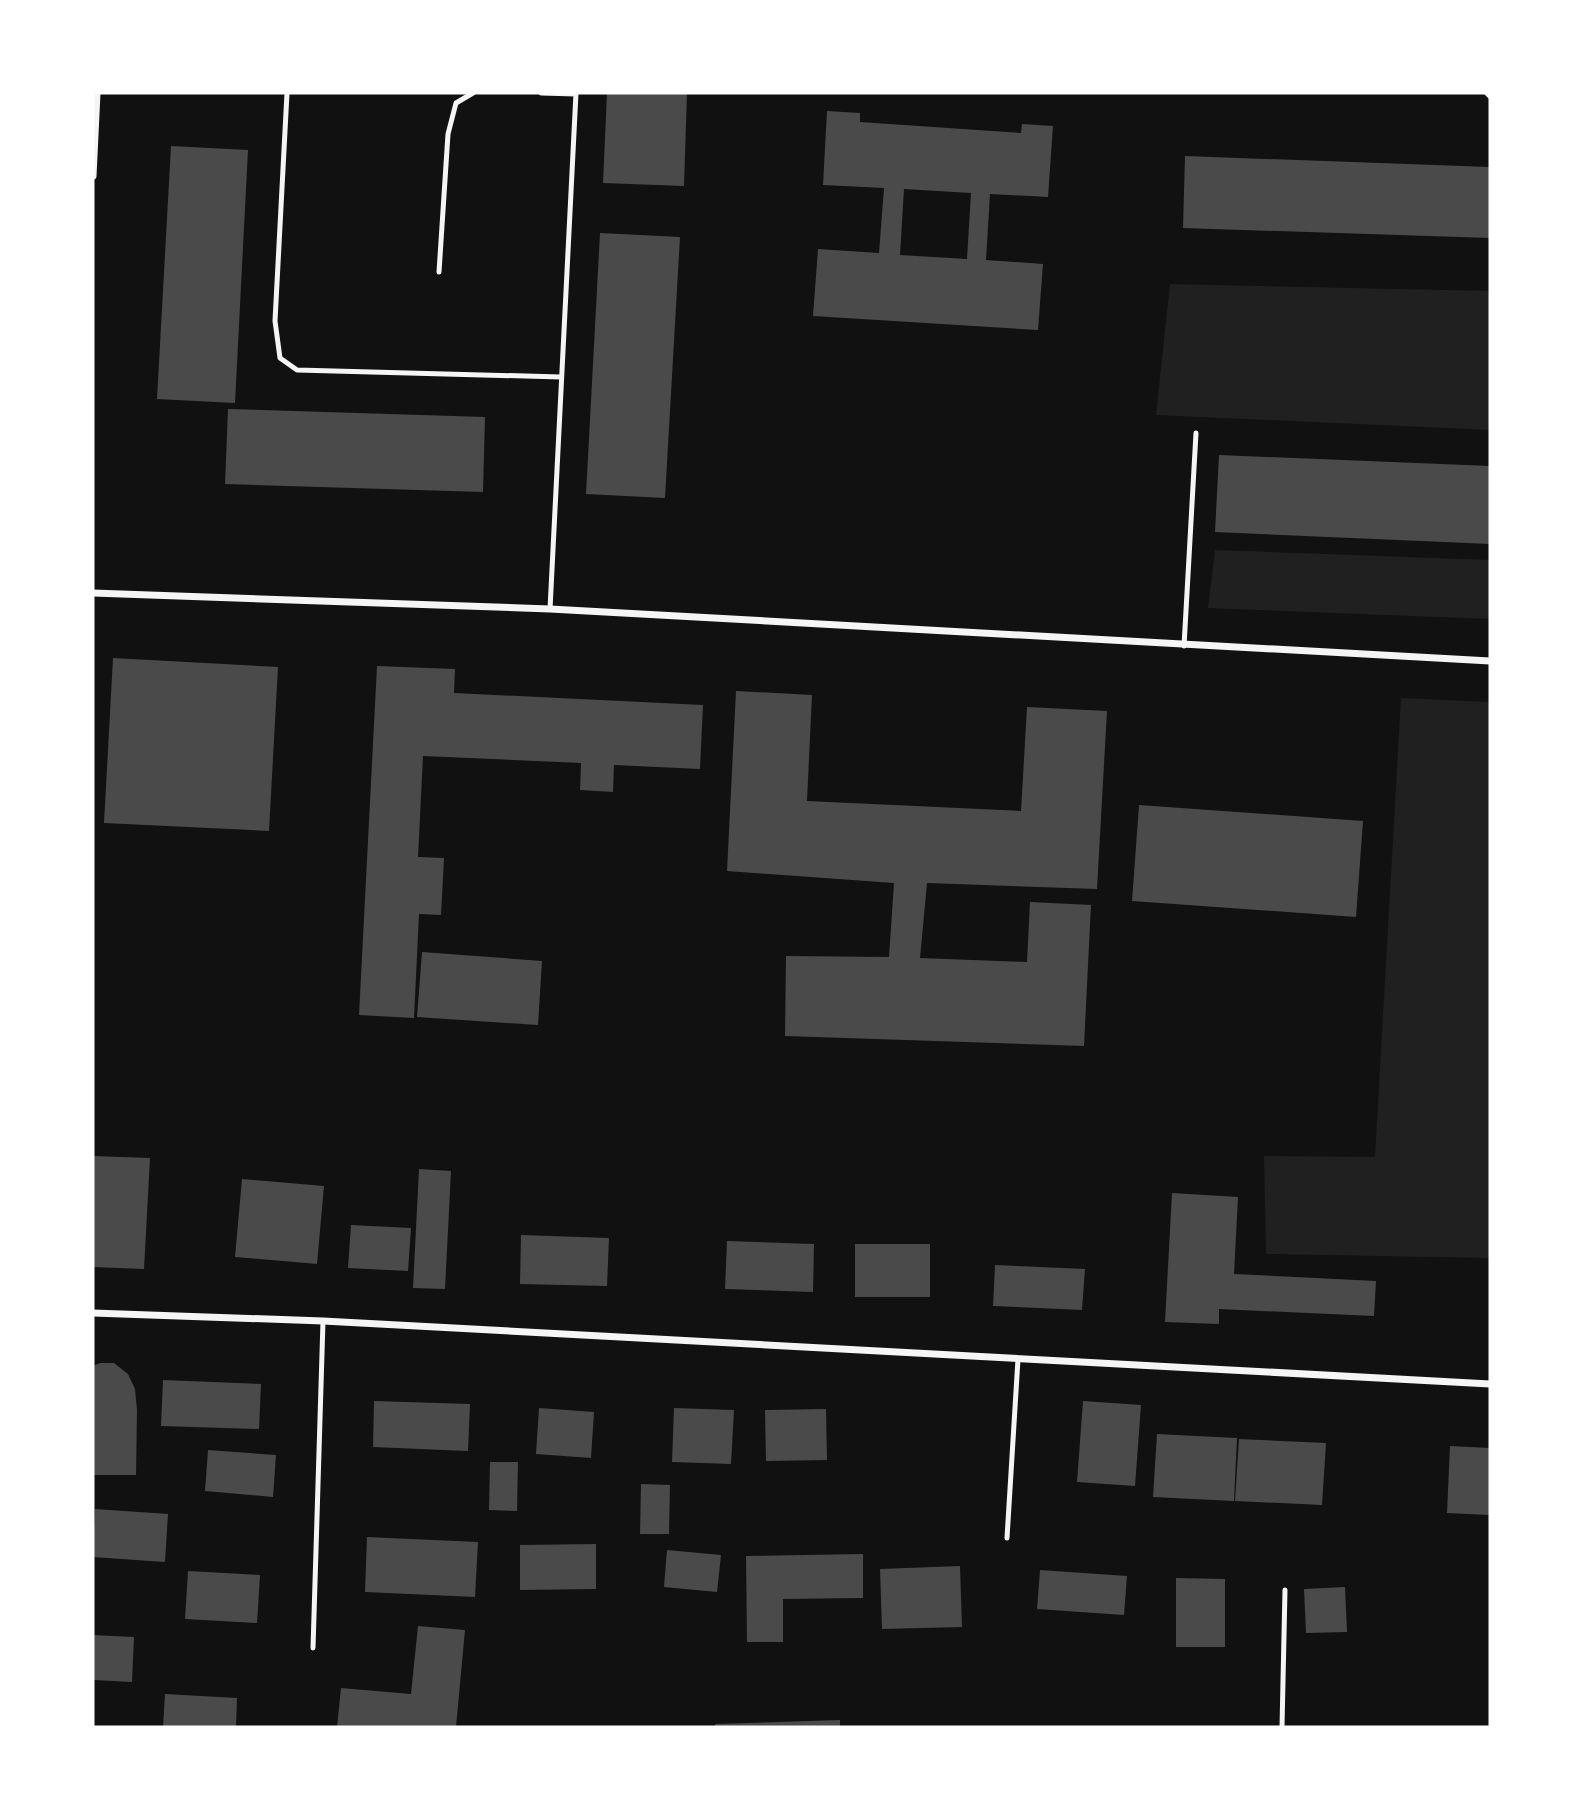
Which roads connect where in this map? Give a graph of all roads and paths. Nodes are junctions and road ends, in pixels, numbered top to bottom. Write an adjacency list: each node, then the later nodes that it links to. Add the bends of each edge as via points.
1 (97, 93): 6 (street)
2 (287, 93): 8 (lane, via 275,320 280,358 297,370)
3 (473, 93): 7 (lane, via 456,103 449,134)
4 (541, 93): 5 (lane)
5 (576, 93): 8 (lane)
6 (93, 176)
7 (439, 272)
8 (561, 377): 11 (lane)
9 (1196, 433): 12 (lane)
10 (93, 593): 11 (street)
11 (550, 609): 12 (street)
12 (1184, 646): 13 (street)
13 (1490, 661)
14 (93, 1313): 15 (street)
15 (323, 1321): 16 (street); 20 (lane)
16 (1018, 1359): 17 (street); 18 (lane)
17 (1490, 1384)
18 (1007, 1538)
19 (1285, 1590): 21 (lane)
20 (313, 1648)
21 (1282, 1727)

